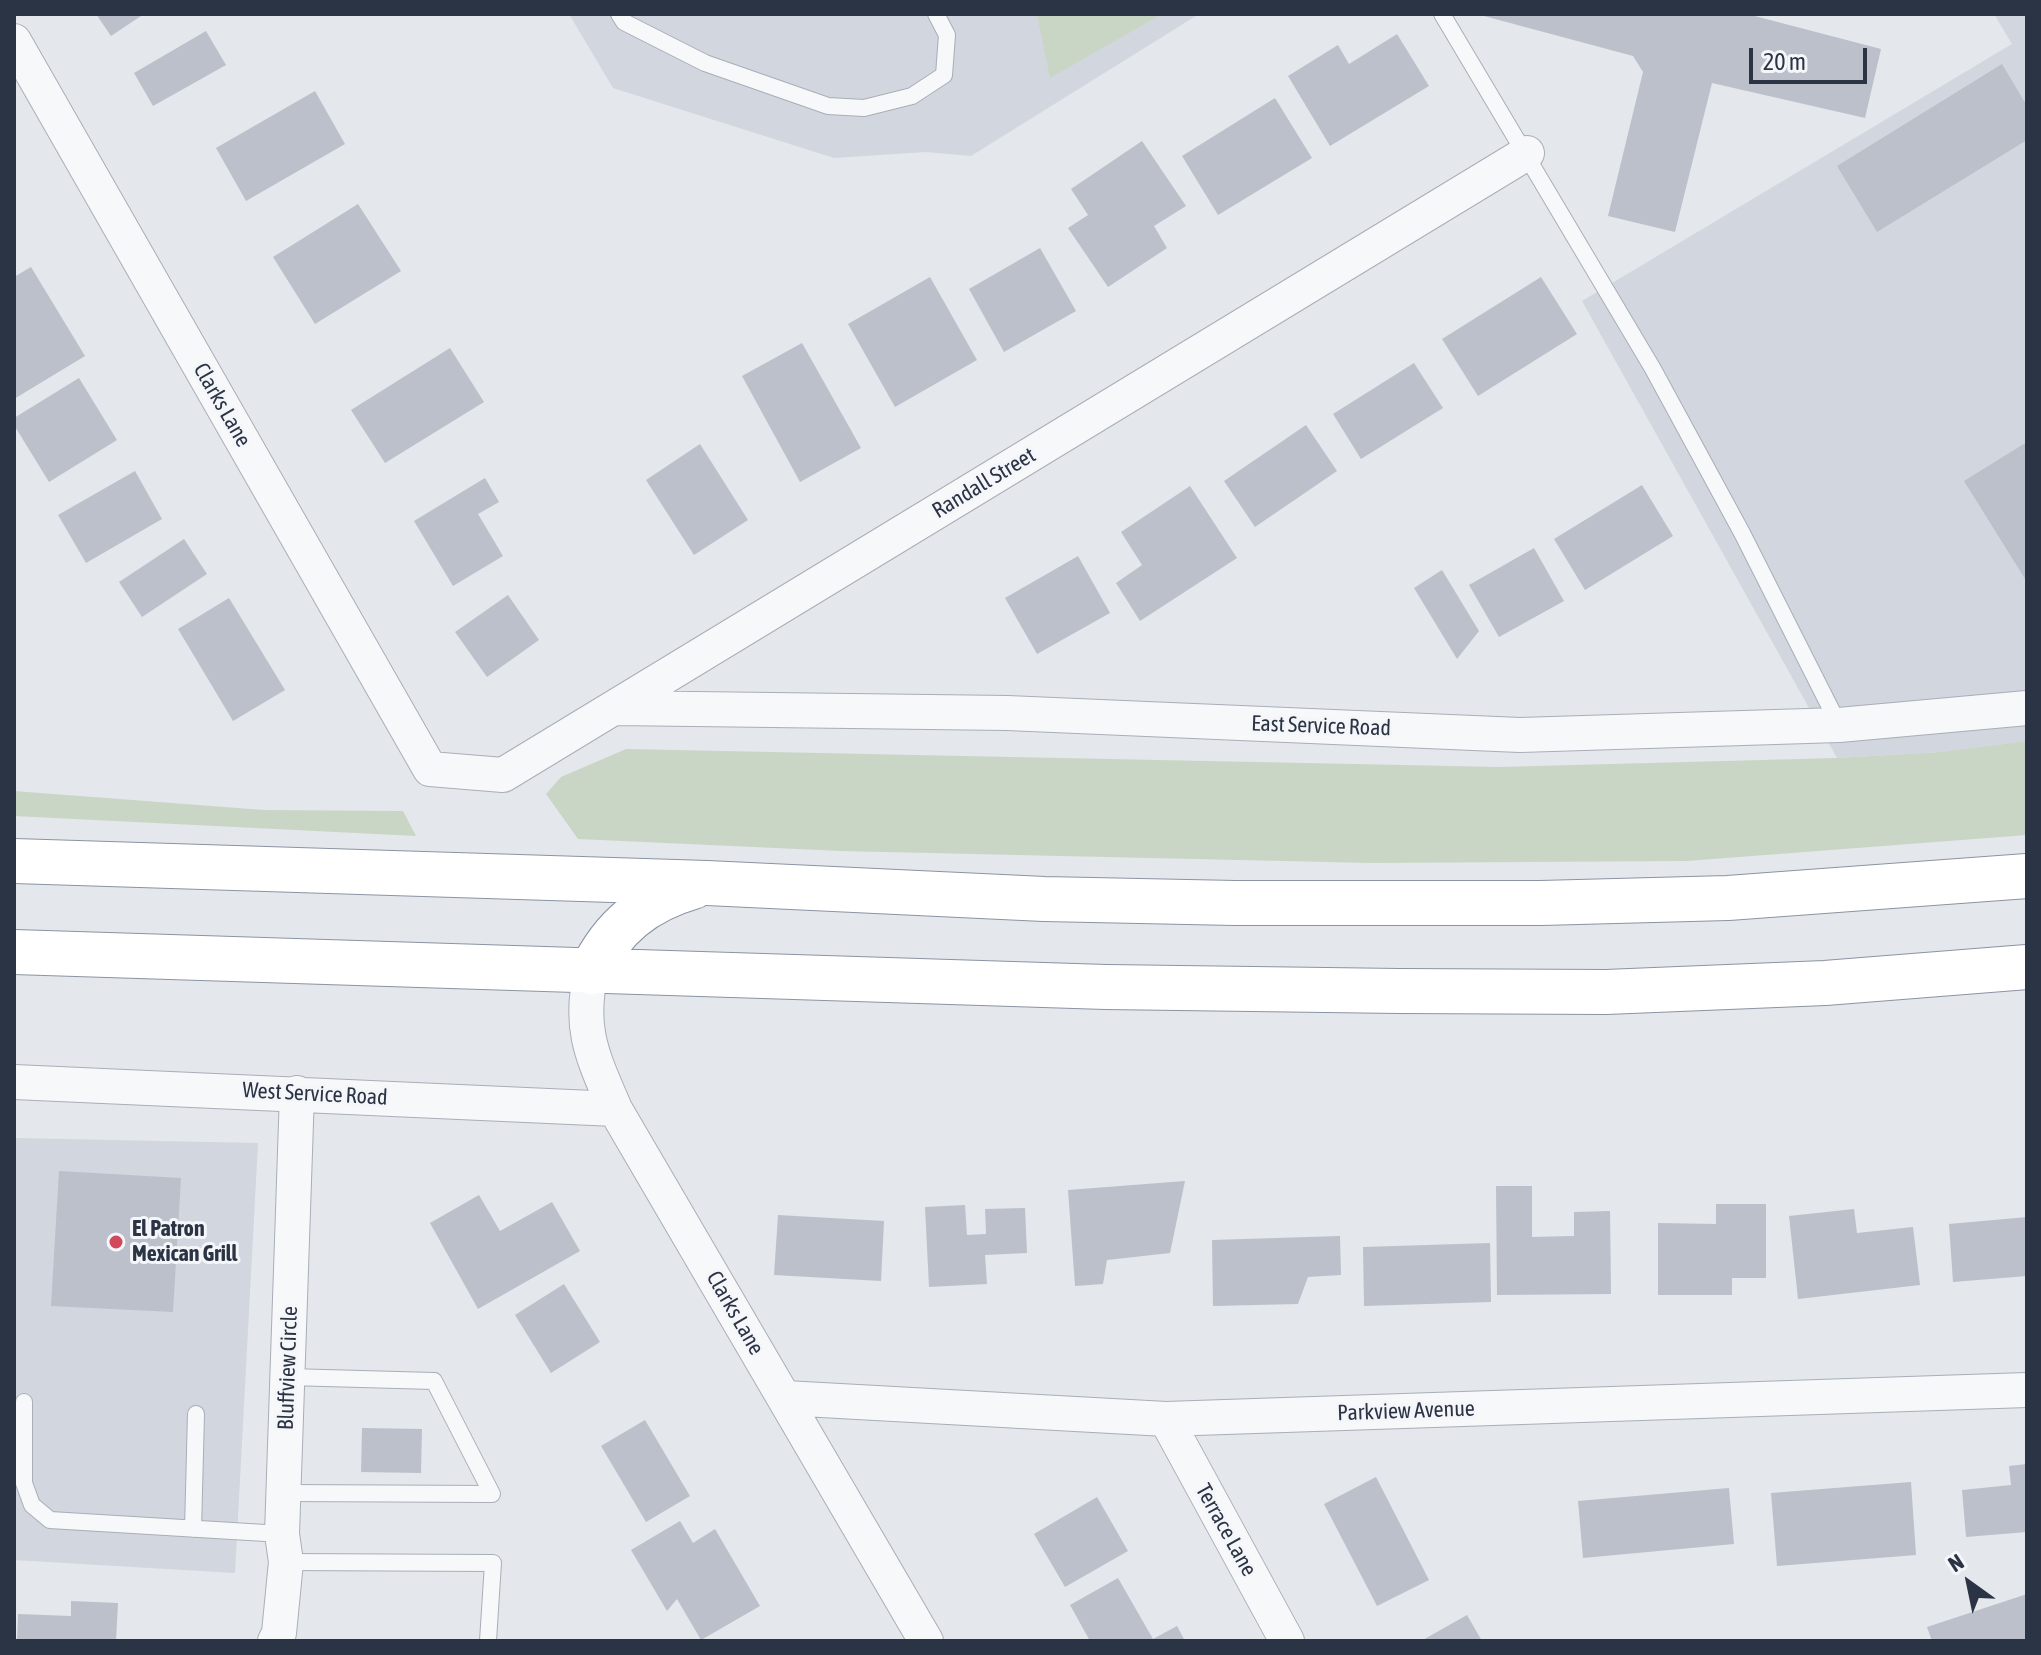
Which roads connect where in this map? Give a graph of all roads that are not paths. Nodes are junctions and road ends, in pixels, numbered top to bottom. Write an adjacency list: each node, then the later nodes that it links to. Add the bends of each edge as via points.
1 (619, 14): 2 (lane, via 624,22 705,63 828,106 864,108 912,96 944,75 947,35)
2 (936, 14)
3 (1442, 14): 5 (lane)
4 (14, 41): 9 (street, Clarks Lane)
5 (1527, 153): 6 (street, Randall Street); 8 (lane, via 1653,369)
6 (615, 708): 8 (street, East Service Road, via 1007,713 1520,735); 9 (street, Randall Street, via 503,775)
7 (2027, 708): 8 (street, East Service Road)
8 (1839, 725)
9 (430, 769)
10 (14, 861): 12 (highway)
11 (2027, 876): 12 (highway, via 1728,898 1526,903 1123,901)
12 (707, 883): 15 (highway, via 672,893 644,909 604,945)
13 (14, 952): 15 (highway)
14 (2027, 967): 15 (highway, via 1606,992 1106,987)
15 (591, 972): 18 (street, Clarks Lane, via 584,1015 588,1038)
16 (14, 1082): 17 (street, West Service Road)
17 (297, 1093): 18 (street, West Service Road); 19 (street, Bluffview Circle)
18 (615, 1109): 21 (street, Clarks Lane)
19 (288, 1377): 25 (street, Bluffview Circle); 25 (lane, via 434,1381 492,1494)
20 (2027, 1390): 24 (street, Parkview Avenue)
21 (785, 1398): 24 (street, Parkview Avenue); 30 (street, Clarks Lane)
22 (24, 1402): 26 (lane, via 24,1483 32,1505 50,1520)
23 (196, 1414): 26 (lane)
24 (1166, 1419): 31 (street, Terrace Lane)
25 (284, 1493): 27 (street, Bluffview Circle)
26 (193, 1529): 27 (lane)
27 (284, 1548): 28 (street, Bluffview Circle); 29 (lane, via 493,1563)
28 (275, 1641)
29 (488, 1641)
30 (926, 1641)
31 (1287, 1641)

